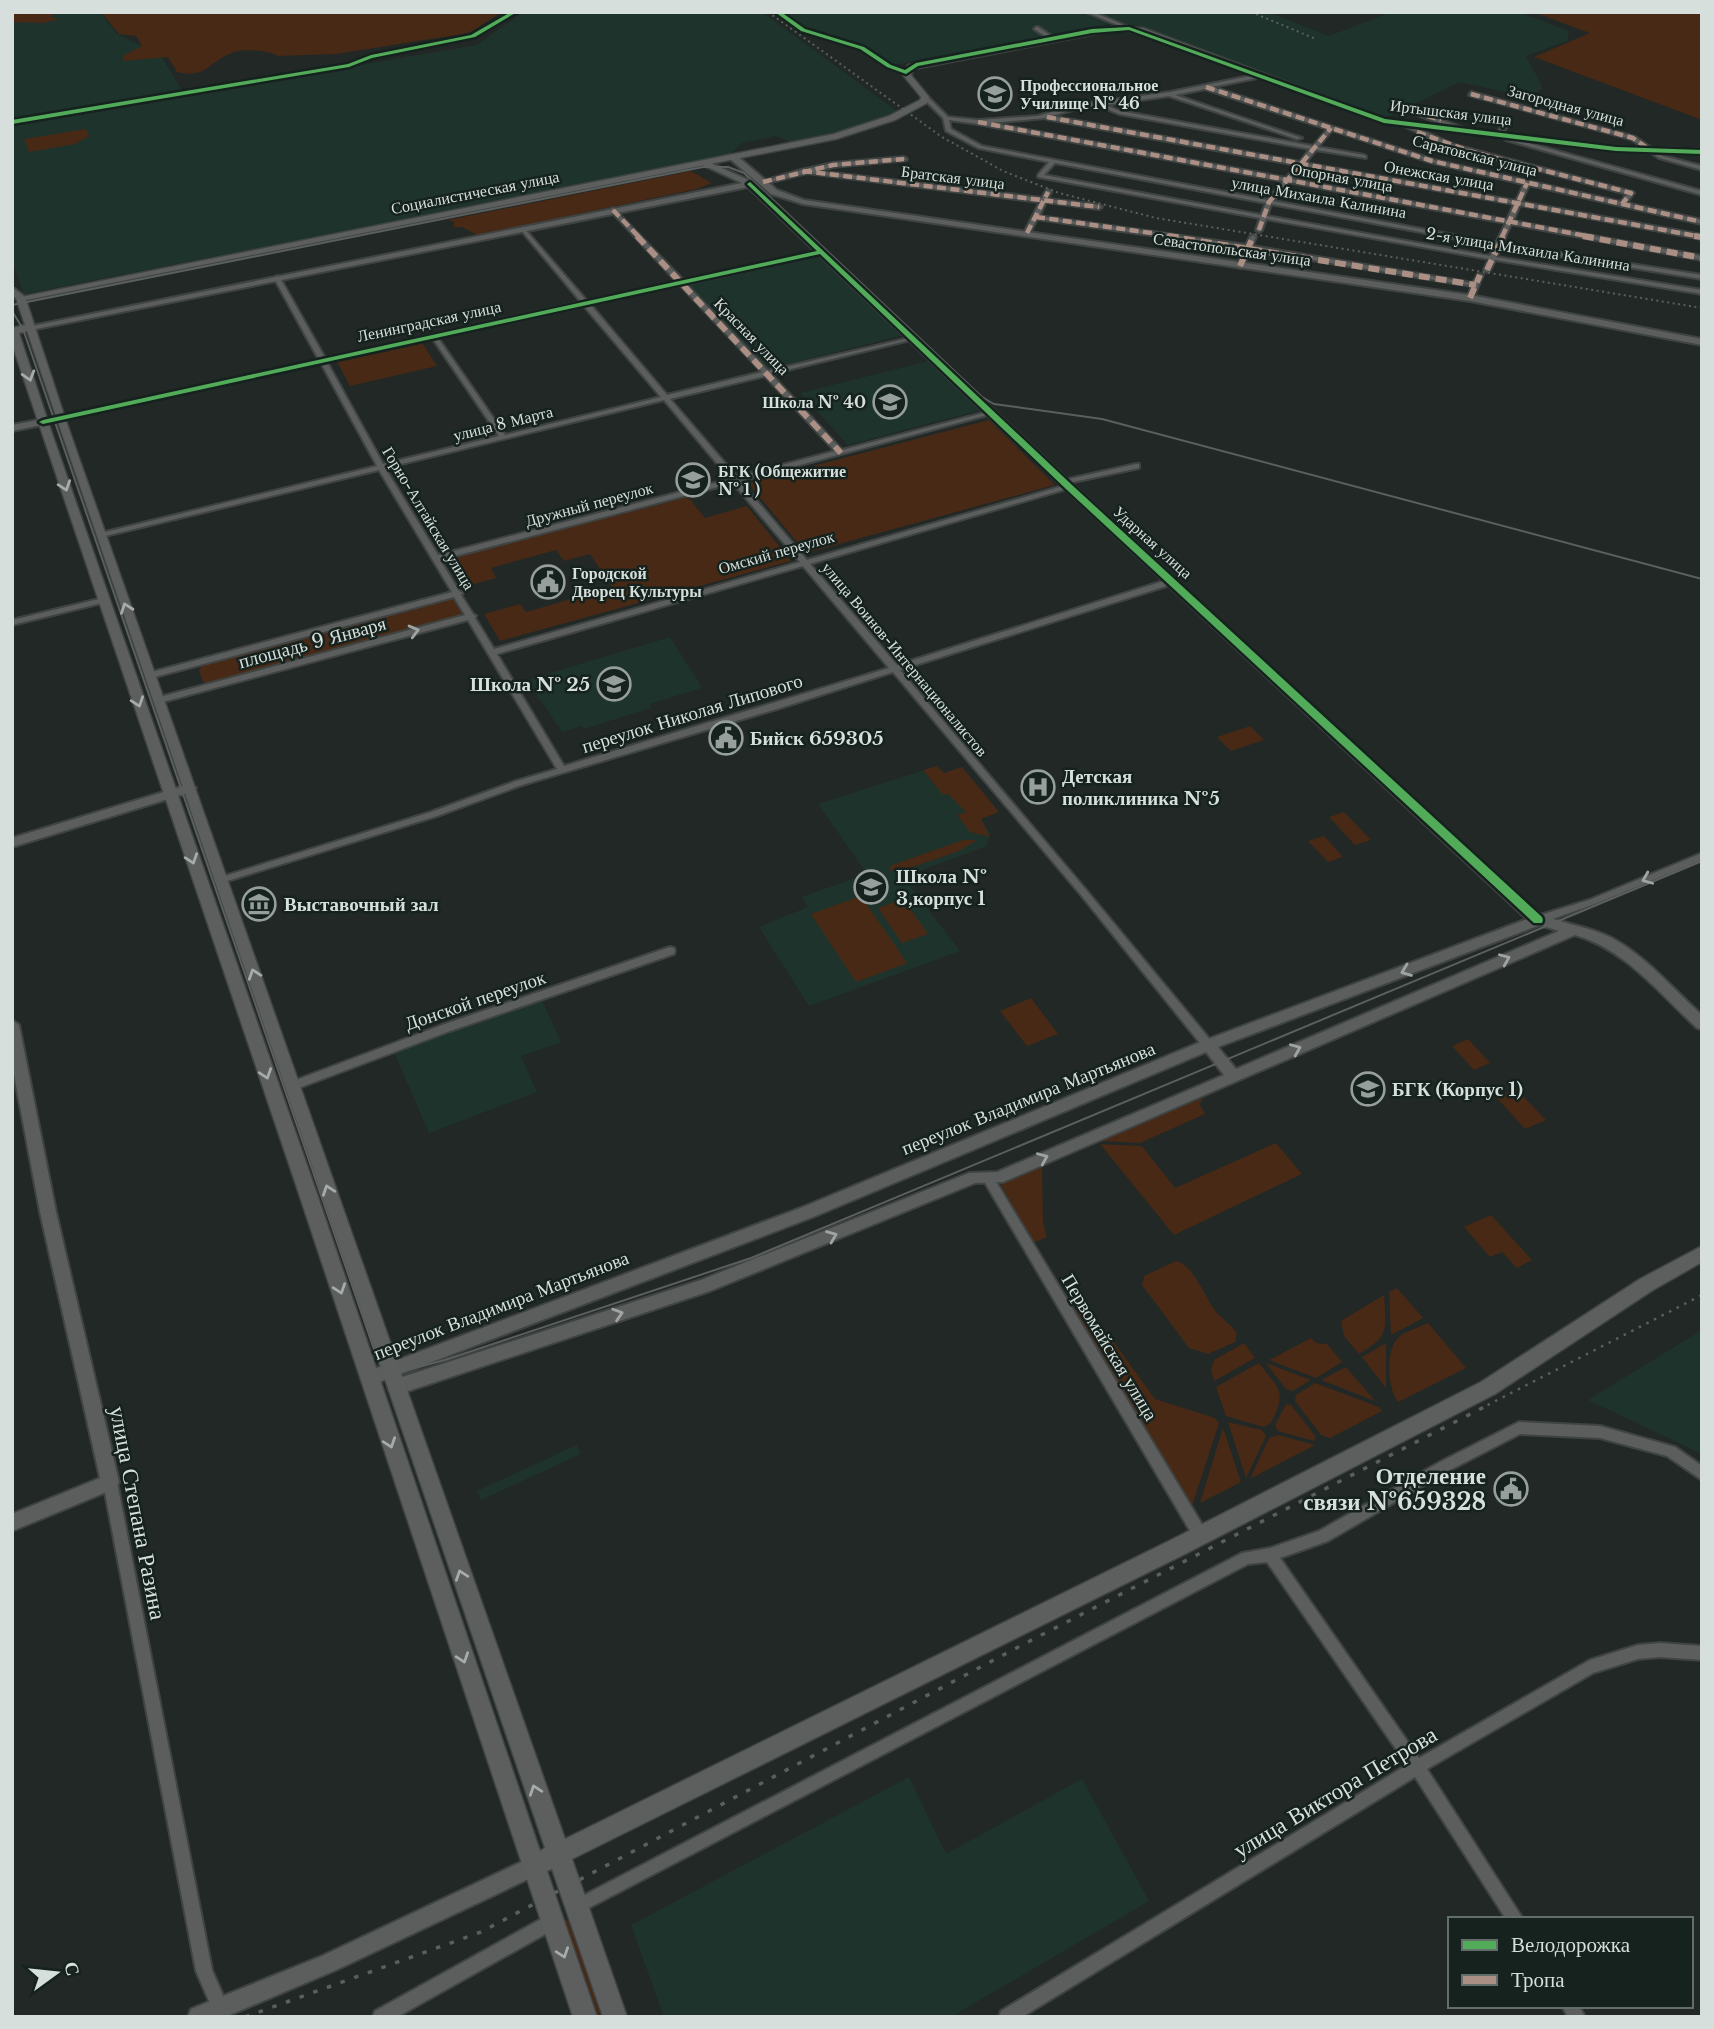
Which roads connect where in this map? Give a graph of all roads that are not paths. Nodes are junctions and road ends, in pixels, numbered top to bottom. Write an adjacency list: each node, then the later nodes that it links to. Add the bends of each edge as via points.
1 (777, 12): 6 (street, via 803,30 862,48)
2 (1088, 12): 4 (street, Иртышская улица)
3 (1036, 27): 5 (street)
4 (1129, 28): 5 (main road); 7 (main road, Иртышская улица)
5 (1053, 39): 6 (main road, via 916,65)
6 (906, 72): 11 (main road)
7 (1260, 76): 8 (street); 18 (main road, Иртышская улица, via 1362,114)
8 (1206, 87): 10 (street); 19 (street, Саратовская улица)
9 (1471, 93): 25 (street, Загородная улица, via 1629,136)
10 (1170, 94): 12 (street); 22 (street)
11 (925, 97): 15 (street); 28 (main road, Социалистическая улица, via 908,112 872,126)
12 (1102, 105): 14 (street, via 1075,107); 22 (street, via 1125,113)
13 (1414, 112): 20 (street)
14 (1047, 117): 17 (street); 34 (street, Онежская улица)
15 (946, 118): 17 (street); 31 (street, улица Михаила Калинина, via 948,130 975,146)
16 (1508, 120): 21 (street)
17 (978, 122): 37 (street, Опорная улица)
18 (1400, 123): 20 (main road, Иртышская улица); 23 (street, Иртышская улица)
19 (1331, 128): 22 (street); 32 (street, Саратовская улица)
20 (1461, 129): 21 (main road, Иртышская улица)
21 (1500, 133): 25 (main road, Иртышская улица); 42 (street, via 1517,142)
22 (1316, 144): 29 (street); 34 (street)
23 (1453, 146): 24 (street); 46 (street, Иртышская улица, via 1632,194)
24 (1446, 151)
25 (1650, 151): 26 (main road, Иртышская улица); 35 (street, Загородная улица)
26 (1702, 152)
27 (1439, 156): 32 (street)
28 (733, 157): 33 (main road, Социалистическая улица); 38 (street, Севастопольская улица)
29 (1364, 157)
30 (904, 159): 36 (street)
31 (1053, 161): 44 (street, улица Михаила Калинина); 50 (street, 2-я улица Михаила Калинина, via 1040,176)
32 (1432, 161): 39 (street, Саратовская улица)
33 (706, 163): 40 (street, Ударная улица); 70 (main road, Социалистическая улица)
34 (1299, 164): 37 (street); 45 (street, Онежская улица)
35 (1702, 168)
36 (803, 171): 38 (street); 43 (street, Братская улица)
37 (1285, 181): 44 (street); 52 (street, Опорная улица)
38 (763, 182): 40 (street); 55 (street, Севастопольская улица, via 796,201)
39 (1527, 183): 45 (street); 46 (street, Саратовская улица)
40 (750, 184): 48 (street); 60 (street, Ударная улица)
41 (1048, 192): 43 (street)
42 (1702, 192)
43 (1041, 202): 47 (street, Братская улица); 49 (street)
44 (1269, 202): 50 (street); 58 (street, улица Михаила Калинина)
45 (1519, 204): 52 (street); 57 (street, Онежская улица)
46 (1622, 204): 51 (street, Саратовская улица)
47 (1099, 208)
48 (613, 211): 53 (street); 66 (street, Красная улица)
49 (1036, 218): 55 (street); 59 (street)
50 (1264, 218): 54 (street); 61 (street, 2-я улица Михаила Калинина)
51 (1702, 222)
52 (1509, 223): 58 (street); 62 (street, Опорная улица)
53 (523, 229): 65 (street); 72 (street, улица Воинов-Интернационалистов)
54 (1259, 230)
55 (1027, 233): 63 (street, Севастопольская улица)
56 (1253, 237): 59 (street)
57 (1702, 237)
58 (1499, 245): 61 (street); 64 (street, улица Михаила Калинина)
59 (1248, 248): 63 (street); 67 (street)
60 (821, 252): 66 (street, Ленинградская улица); 76 (street, Ударная улица)
61 (1492, 258): 67 (street); 69 (street, 2-я улица Михаила Калинина)
62 (1702, 258)
63 (1240, 265): 71 (street, Севастопольская улица)
64 (1702, 277)
65 (277, 278): 73 (street); 78 (street, Горно-Алтайская улица)
66 (680, 281): 72 (street, Ленинградская улица); 79 (street, Красная улица)
67 (1476, 285): 71 (street)
68 (12, 290): 70 (street)
69 (1702, 292)
70 (21, 298): 73 (main road)
71 (1470, 299): 77 (street, Севастопольская улица)
72 (585, 302): 75 (street, Ленинградская улица); 80 (street, улица Воинов-Интернационалистов)
73 (31, 327): 74 (main road); 82 (main road)
74 (13, 331): 83 (main road, one-way to 83)
75 (434, 335): 78 (street, Ленинградская улица); 85 (street)
76 (912, 338): 79 (street, улица 8 Марта); 81 (street, Ударная улица)
77 (1702, 342)
78 (321, 360): 82 (street, Ленинградская улица); 88 (street, Горно-Алтайская улица)
79 (767, 373): 80 (street, улица 8 Марта); 86 (street, Красная улица)
80 (666, 398): 85 (street, улица 8 Марта); 89 (street, улица Воинов-Интернационалистов)
81 (991, 413): 86 (street, Дружный переулок); 90 (street, Ударная улица)
82 (59, 418): 83 (street, Ленинградская улица); 91 (main road)
83 (43, 422): 84 (street, Ленинградская улица); 92 (main road, one-way to 92)
84 (12, 428)
85 (503, 437): 88 (street, улица 8 Марта)
86 (841, 453): 89 (street, Дружный переулок)
87 (1136, 466): 90 (street, Омский переулок)
88 (381, 467): 91 (street, улица 8 Марта); 93 (street, Горно-Алтайская улица)
89 (736, 480): 93 (street, Дружный переулок); 94 (street, улица Воинов-Интернационалистов)
90 (1066, 484): 94 (street, Омский переулок); 95 (street, Ударная улица)
91 (101, 535): 92 (main road); 102 (main road, one-way to 91)
92 (83, 540): 97 (main road)
93 (438, 558): 96 (street, Горно-Алтайская улица)
94 (805, 562): 100 (street, Омский переулок); 101 (street, улица Воинов-Интернационалистов)
95 (1173, 581): 101 (street, переулок Николая Липового); 111 (street, Ударная улица)
96 (458, 593): 98 (street, Горно-Алтайская улица); 102 (street, площадь 9 Января)
97 (103, 600): 99 (street); 106 (main road, one-way to 106)
98 (472, 616): 100 (street, Горно-Алтайская улица); 103 (street, площадь 9 Января, one-way to 98)
99 (12, 623)
100 (493, 652): 104 (street, Горно-Алтайская улица)
101 (892, 669): 104 (street, переулок Николая Липового); 116 (street, улица Воинов-Интернационалистов)
102 (151, 675): 103 (main road)
103 (159, 700): 105 (main road)
104 (562, 770): 109 (street, переулок Николая Липового)
105 (190, 788): 106 (street); 109 (main road)
106 (170, 795): 107 (street); 110 (main road, one-way to 110)
107 (12, 842)
108 (1702, 856): 111 (street, переулок Владимира Мартьянова, one-way to 111)
109 (221, 880): 110 (main road); 118 (main road, one-way to 109)
110 (201, 887): 121 (main road, one-way to 121)
111 (1538, 920): 112 (street, Ударная улица); 116 (street, переулок Владимира Мартьянова, one-way to 116)
112 (1576, 929): 114 (street, Ударная улица, via 1615,947); 117 (street, one-way to 112)
113 (670, 951): 118 (street, Донской переулок)
114 (1702, 1024)
115 (12, 1025): 124 (street, улица Степана Разина, via 48,1212)
116 (1209, 1045): 117 (street); 122 (street, переулок Владимира Мартьянова)
117 (1233, 1076): 119 (street, one-way to 117, via 998,1178)
118 (292, 1086): 122 (main road, one-way to 118)
119 (988, 1178): 122 (street, one-way to 119, via 553,1336 763,1264 974,1177); 128 (street, Первомайская улица)
120 (1702, 1253): 128 (main road, via 1651,1280 1488,1388)
121 (369, 1378): 122 (street, переулок Владимира Мартьянова); 127 (main road, one-way to 127)
122 (393, 1378): 125 (main road)
123 (1702, 1474): 129 (street, via 1670,1451 1600,1432 1519,1429 1323,1536)
124 (110, 1482): 126 (street); 139 (street, улица Степана Разина, via 204,1970)
125 (441, 1518): 127 (main road); 131 (main road, one-way to 125)
126 (12, 1523)
127 (419, 1527): 132 (main road, one-way to 132)
128 (1201, 1536): 134 (main road)
129 (1270, 1555): 133 (street); 136 (street, via 1247,1558)
130 (1702, 1653): 133 (street, улица Виктора Петрова, via 1638,1652 1590,1667)
131 (517, 1740): 132 (main road); 134 (main road, one-way to 131)
132 (493, 1749): 135 (main road)
133 (1418, 1767): 137 (street); 144 (street, улица Виктора Петрова)
134 (557, 1855): 135 (main road); 136 (main road)
135 (534, 1866): 138 (main road); 139 (street, via 328,1964)
136 (576, 1907): 138 (street); 143 (main road)
137 (1514, 1917)
138 (552, 1921): 141 (street); 142 (main road, one-way to 142)
139 (221, 2009): 140 (street)
140 (199, 2017)
141 (381, 2017)
142 (585, 2017)
143 (615, 2017)
144 (1007, 2017)

